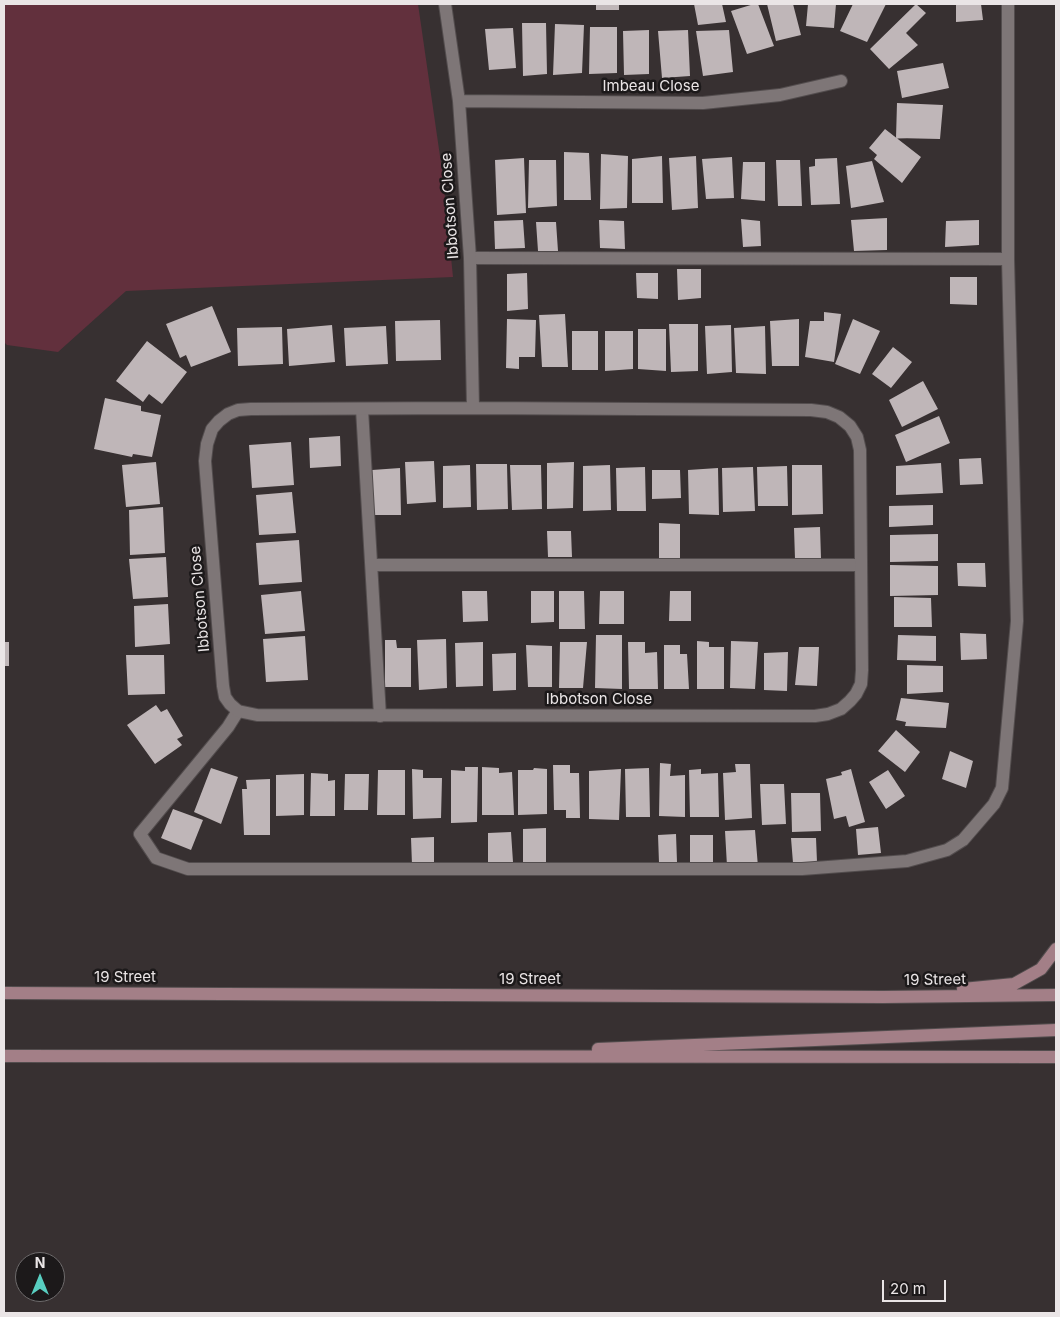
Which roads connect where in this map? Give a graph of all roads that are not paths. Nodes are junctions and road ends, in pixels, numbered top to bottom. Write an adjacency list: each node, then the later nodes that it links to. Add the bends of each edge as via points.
1 (445, 4): 4 (street, Ibbotson Close)
2 (1008, 4): 6 (street)
3 (841, 81): 4 (street, Imbeau Close, via 780,95 702,103)
4 (459, 101): 5 (street, Ibbotson Close)
5 (470, 258): 6 (street); 7 (street, Ibbotson Close)
6 (1008, 259): 11 (street, via 1017,620 1002,788 994,804 963,840 946,850 907,861 802,869 188,869 156,858 140,834)
7 (473, 408): 8 (street, Ibbotson Close); 10 (street, Ibbotson Close, via 827,412 850,426 860,450)
8 (362, 409): 9 (street); 11 (street, Ibbotson Close, via 238,410 228,414 212,429 206,444 205,461 223,686 225,697)
9 (372, 565): 10 (street); 12 (street)
10 (861, 565): 12 (street, Ibbotson Close, via 861,684 850,701 828,714)
11 (238, 711): 12 (street, Ibbotson Close, via 257,715)
12 (380, 716)
13 (1056, 948): 16 (main road, via 1041,969 1014,984)
14 (4, 993): 16 (main road, 19 Street)
15 (1056, 995): 16 (main road, 19 Street)
16 (883, 997)
17 (1056, 1030): 19 (main road)
18 (4, 1056): 19 (main road)
19 (408, 1056): 20 (main road)
20 (1056, 1058)

